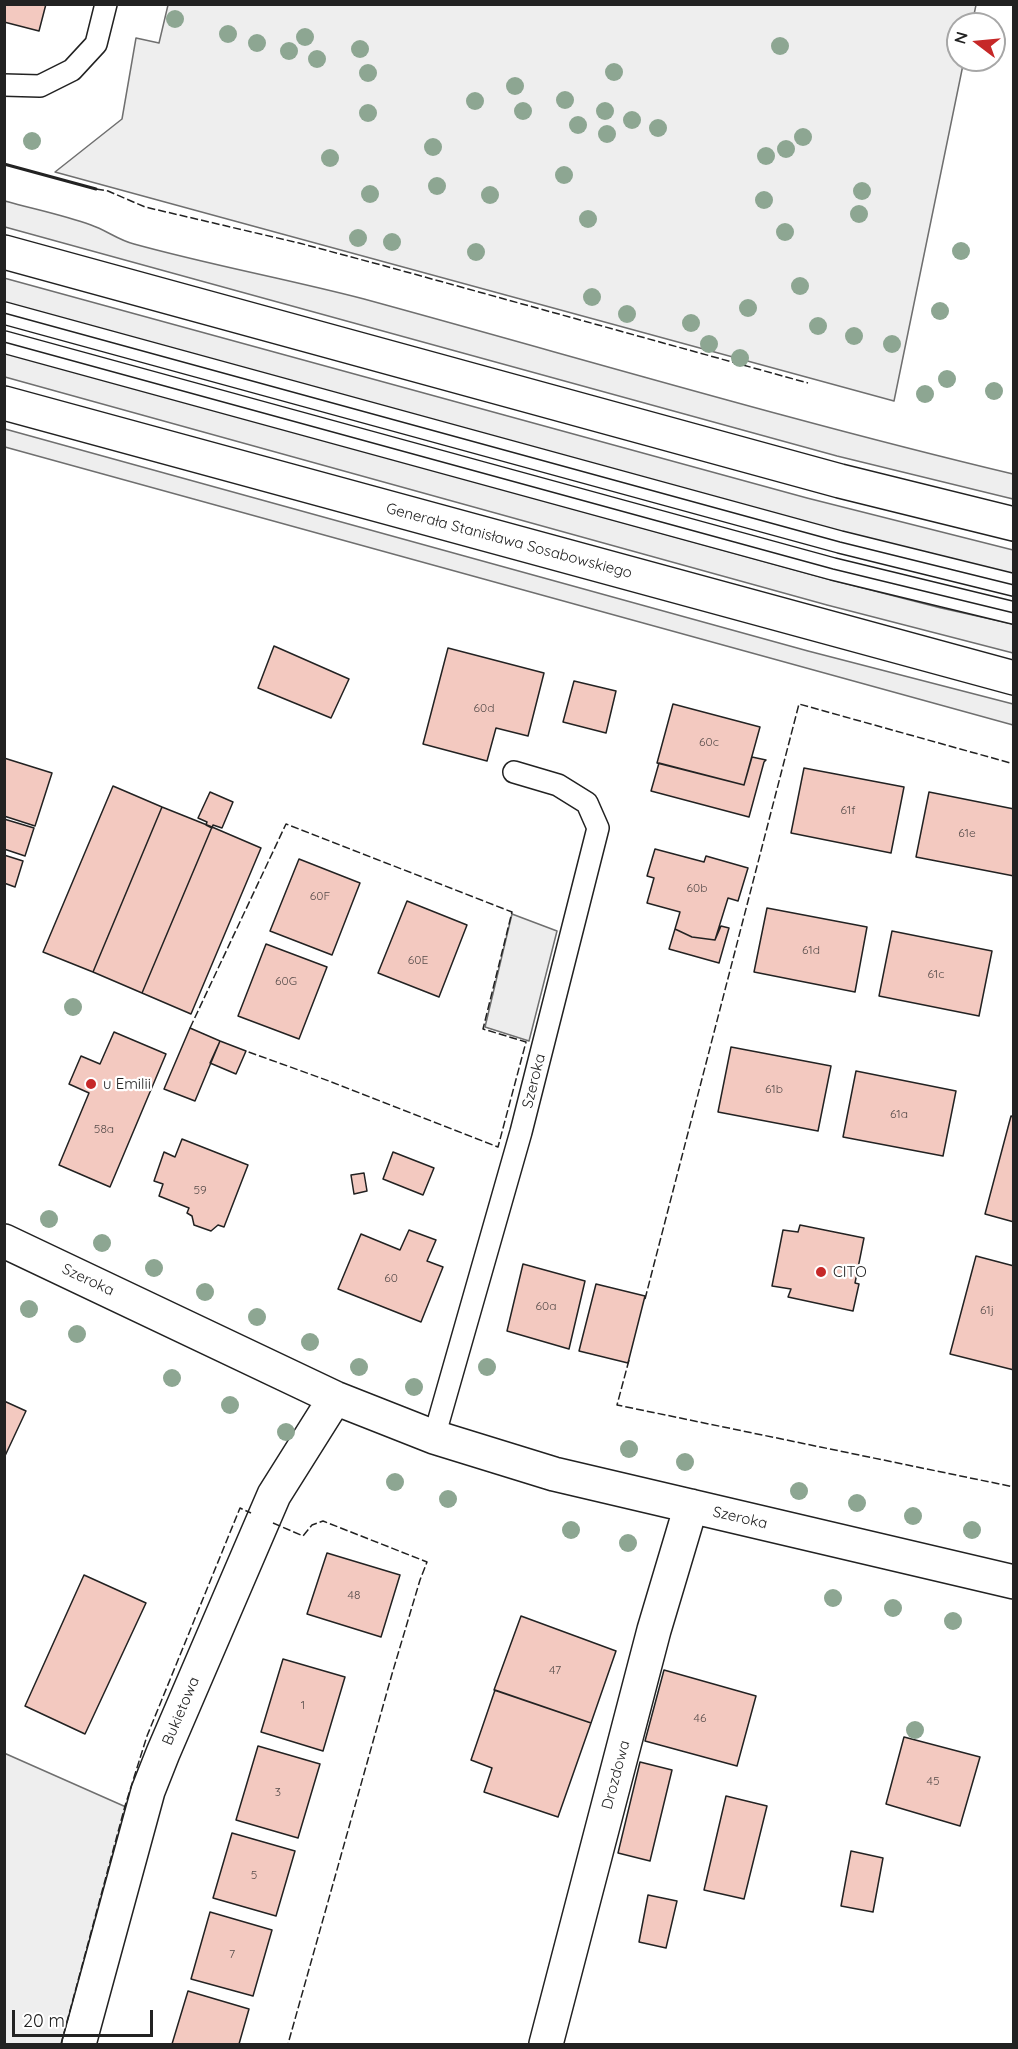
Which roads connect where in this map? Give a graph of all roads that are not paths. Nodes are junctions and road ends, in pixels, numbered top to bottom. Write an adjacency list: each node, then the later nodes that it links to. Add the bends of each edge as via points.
1 (106, 4): 2 (lane, via 96,44 72,70 40,86)
2 (4, 85)
3 (4, 252): 7 (street, via 840,481)
4 (4, 313): 8 (lane, via 840,542)
5 (4, 342): 9 (lane, via 833,569)
6 (4, 403): 10 (street, Generała Stanisława Sosabowskiego)
7 (1014, 524)
8 (1014, 585)
9 (1014, 614)
10 (1014, 678)
11 (514, 772): 14 (lane, Szeroka, via 558,785 587,803 598,828 521,1132)
12 (4, 1241): 13 (street, Szeroka)
13 (335, 1398): 14 (street, Szeroka); 17 (street, Bukietowa, via 274,1496 162,1754 148,1791)
14 (434, 1437): 15 (street, Szeroka, via 554,1474)
15 (691, 1506): 16 (street, Szeroka); 18 (street, Drozdowa, via 654,1630)
16 (1014, 1582)
17 (79, 2044)
18 (546, 2044)

